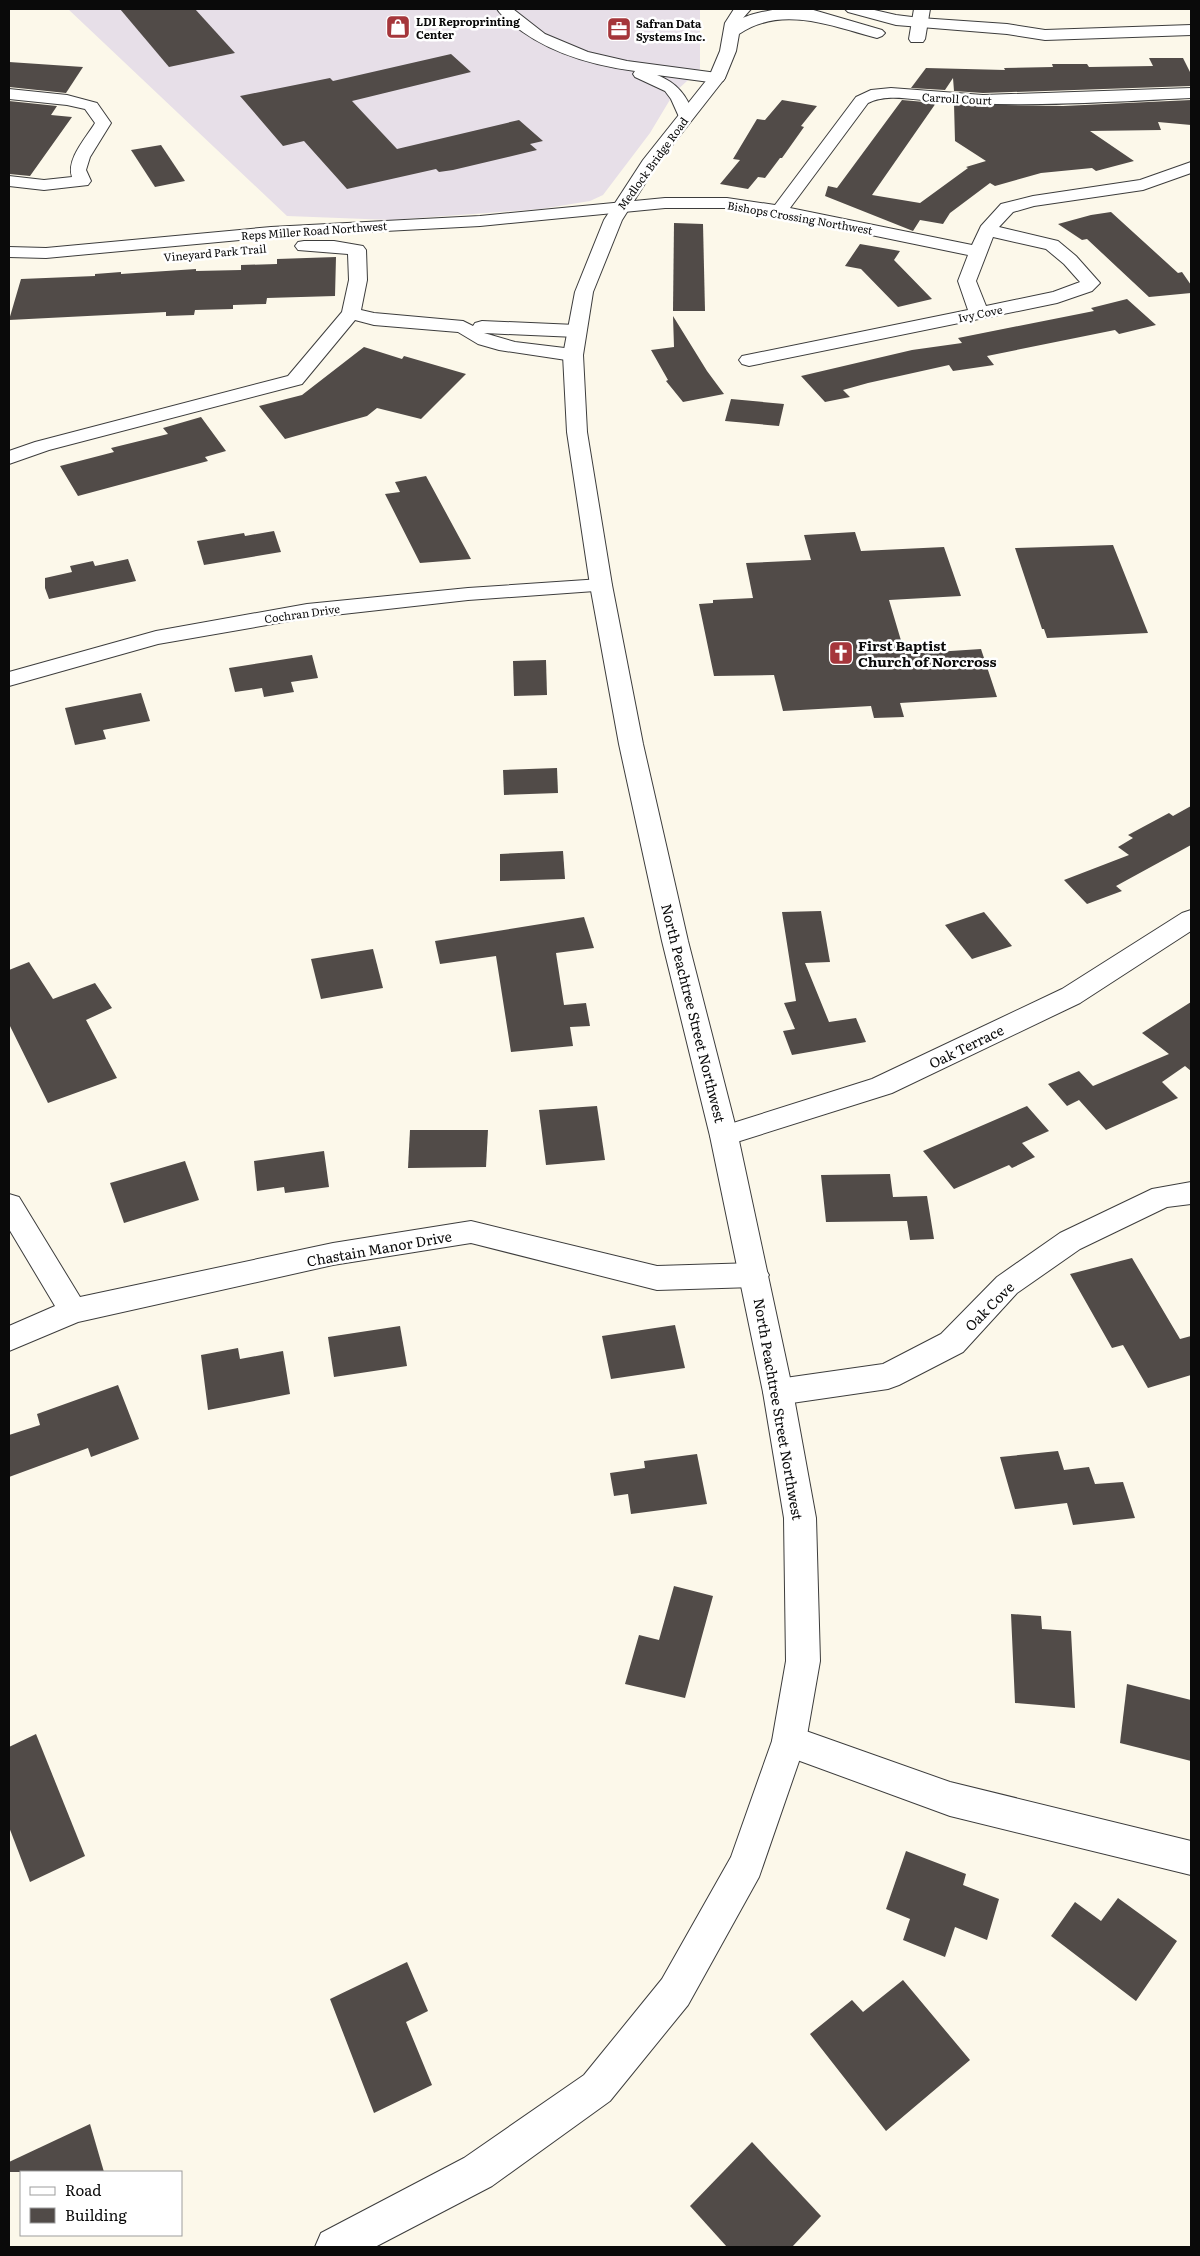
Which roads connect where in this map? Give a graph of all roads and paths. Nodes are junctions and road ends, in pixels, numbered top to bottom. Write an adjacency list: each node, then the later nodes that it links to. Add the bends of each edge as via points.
1 (504, 9): 13 (street, via 538,37 552,44)
2 (722, 9): 9 (street, via 722,18)
3 (744, 9): 9 (street, Medlock Bridge Road, via 737,14)
4 (797, 9): 6 (street)
5 (853, 9): 7 (street)
6 (815, 17): 7 (street, via 896,36); 9 (street, via 760,16 747,20)
7 (920, 24): 10 (street, via 1007,29); 11 (street)
8 (1191, 30): 10 (street)
9 (731, 32): 15 (street, Medlock Bridge Road, via 728,51)
10 (1045, 35): 12 (street, via 1021,42)
11 (934, 40)
12 (992, 43)
13 (621, 66): 14 (street); 15 (street)
14 (648, 77): 15 (street); 18 (street, via 668,86 678,95)
15 (714, 83): 18 (street, Medlock Bridge Road)
16 (1191, 93): 22 (street, Carroll Court, via 983,100 891,93 871,95 862,100)
17 (9, 94): 20 (street, via 91,106 103,123 82,157 78,170 82,181 44,185)
18 (686, 116): 21 (street, Medlock Bridge Road)
19 (1191, 167): 23 (street, via 1143,185 1033,201 1007,208)
20 (9, 181)
21 (620, 207): 22 (street, Bishops Crossing Northwest, via 727,203); 25 (street, Reps Miller Road Northwest, via 480,221 280,231 46,253); 29 (street, Medlock Bridge Road, via 602,243 584,292)
22 (779, 211): 24 (street, Bishops Crossing Northwest)
23 (987, 230): 24 (street); 27 (street, Ivy Cove, via 1052,245 1091,283 1057,297)
24 (979, 252): 27 (street, via 967,281)
25 (9, 261): 26 (street, Vineyard Park Trail, via 334,246 357,250 358,280)
26 (351, 313): 28 (street, via 374,319); 32 (street, Vineyard Park Trail, via 295,380 42,446)
27 (979, 313): 31 (street, Ivy Cove)
28 (463, 327): 29 (street); 30 (street, via 469,333 517,348)
29 (576, 331): 30 (street, Medlock Bridge Road)
30 (573, 355): 33 (street, Medlock Bridge Road, via 577,432)
31 (749, 360)
32 (9, 458)
33 (588, 506): 34 (street, North Peachtree Street Northwest)
34 (601, 585): 35 (street, Cochran Drive, via 468,594 307,611 156,638); 37 (street, North Peachtree Street Northwest, via 631,744 667,907)
35 (9, 679)
36 (1191, 919): 37 (street, Oak Terrace, via 1071,996 882,1086)
37 (724, 1136): 40 (street, North Peachtree Street Northwest)
38 (1191, 1193): 43 (street, Oak Cove, via 1162,1197 1070,1241 1007,1285 952,1343 888,1376)
39 (9, 1205): 41 (street)
40 (754, 1275): 41 (street, Chastain Manor Drive, via 656,1278 471,1232 333,1254); 43 (street, North Peachtree Street Northwest)
41 (73, 1311): 42 (street, Chastain Manor Drive)
42 (9, 1340)
43 (778, 1392): 44 (street, North Peachtree Street Northwest, via 800,1518 803,1662)
44 (789, 1741): 45 (street, via 950,1799); 46 (street, North Peachtree Street Northwest, via 746,1865 676,1992 597,2088 478,2172)
45 (1191, 1858)
46 (335, 2247)

